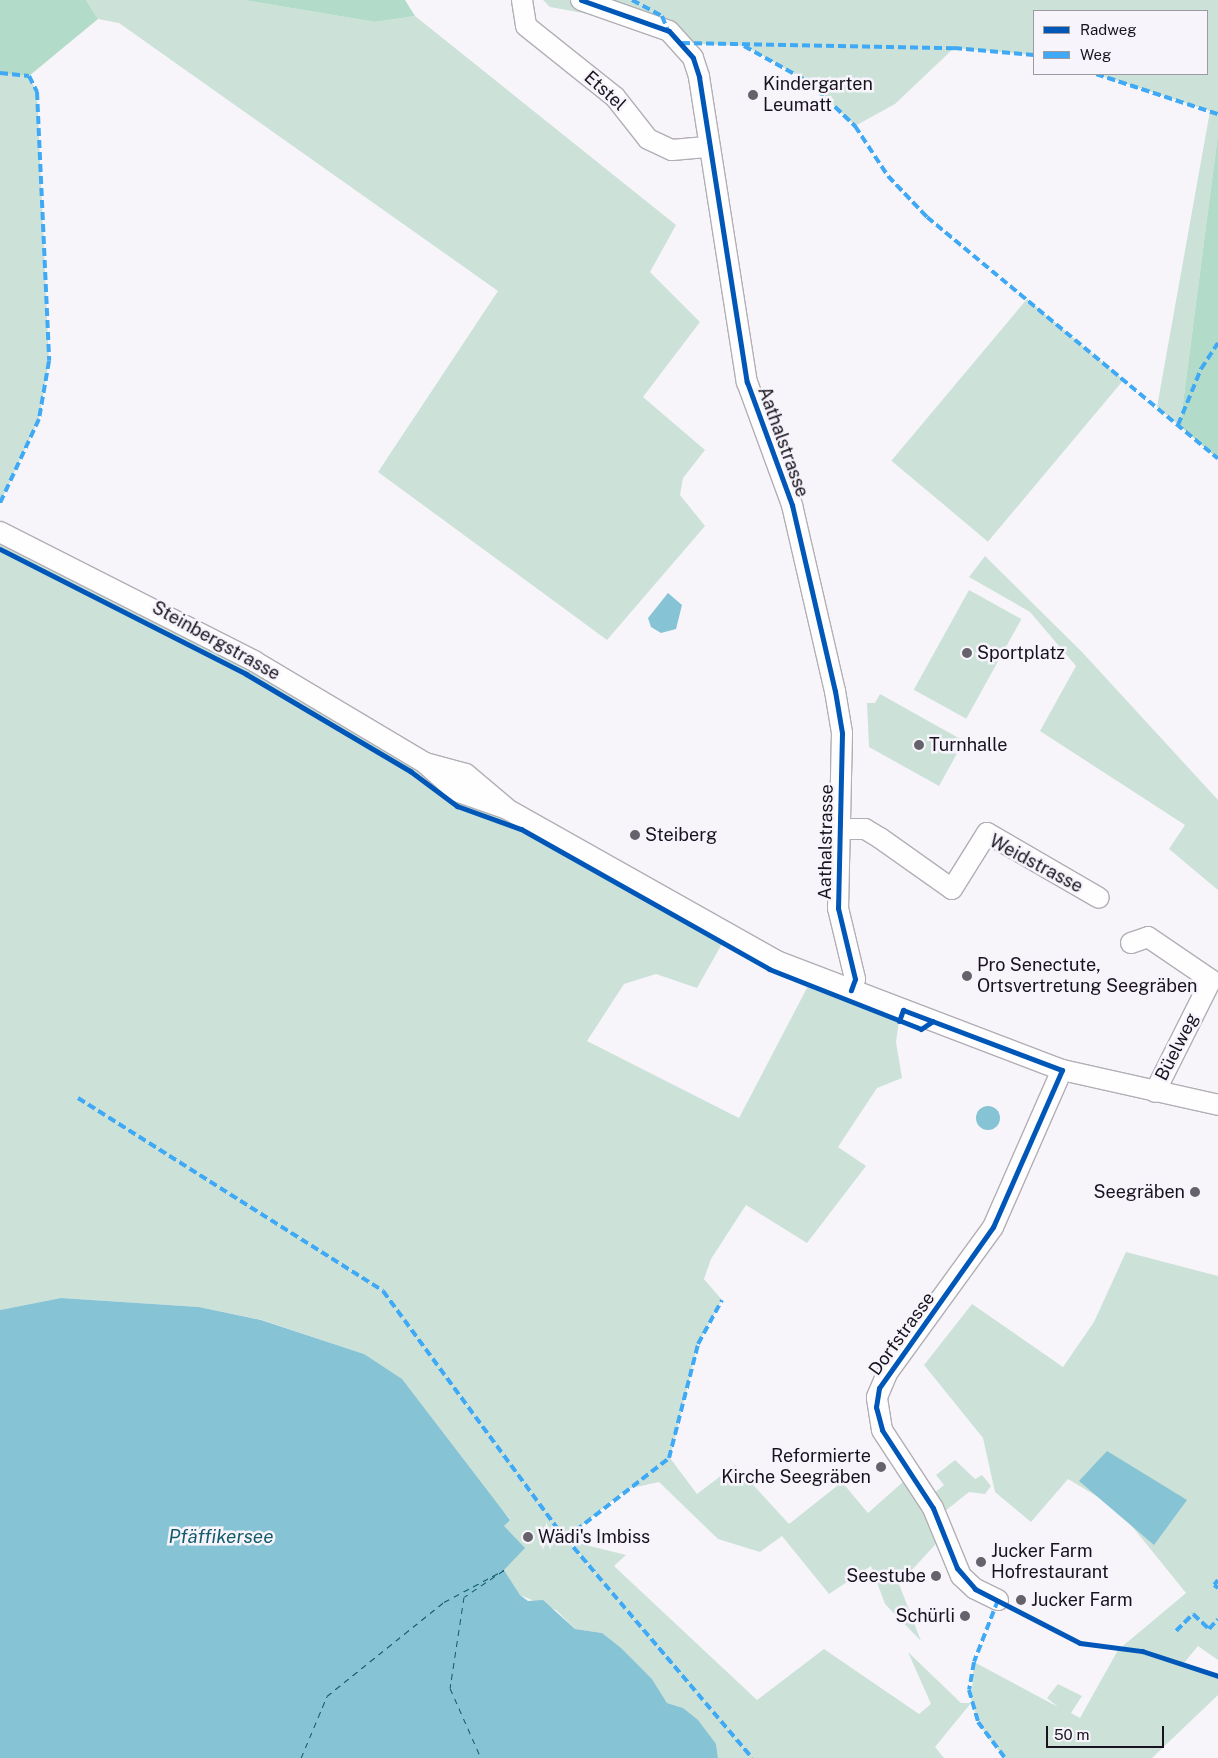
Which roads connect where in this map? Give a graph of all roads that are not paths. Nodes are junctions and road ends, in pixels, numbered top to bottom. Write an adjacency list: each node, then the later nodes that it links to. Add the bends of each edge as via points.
1 (522, 0): 3 (street, Etstel, via 526,26 615,97 648,139 672,150)
2 (582, 0): 3 (street, Aathalstrasse, via 650,23 682,43 699,77)
3 (709, 147): 5 (street, Aathalstrasse, via 747,382 792,505 835,691 842,733)
4 (0, 532): 8 (street, Steinbergstrasse, via 245,656 425,763 456,790 507,809 752,949)
5 (839, 829): 6 (street, Weidstrasse, via 865,830 952,889 987,833); 8 (street, Aathalstrasse, via 838,908 855,979)
6 (1099, 898)
7 (1131, 943): 10 (street, Büelweg, via 1148,937 1211,980)
8 (851, 990): 9 (street, Steinbergstrasse)
9 (1062, 1070): 10 (street, Steinbergstrasse); 12 (street, Dorfstrasse, via 993,1227 887,1374 877,1397 882,1430 933,1508 962,1576 979,1592)
10 (1155, 1092): 11 (street, Steinbergstrasse)
11 (1218, 1105)
12 (998, 1600)

